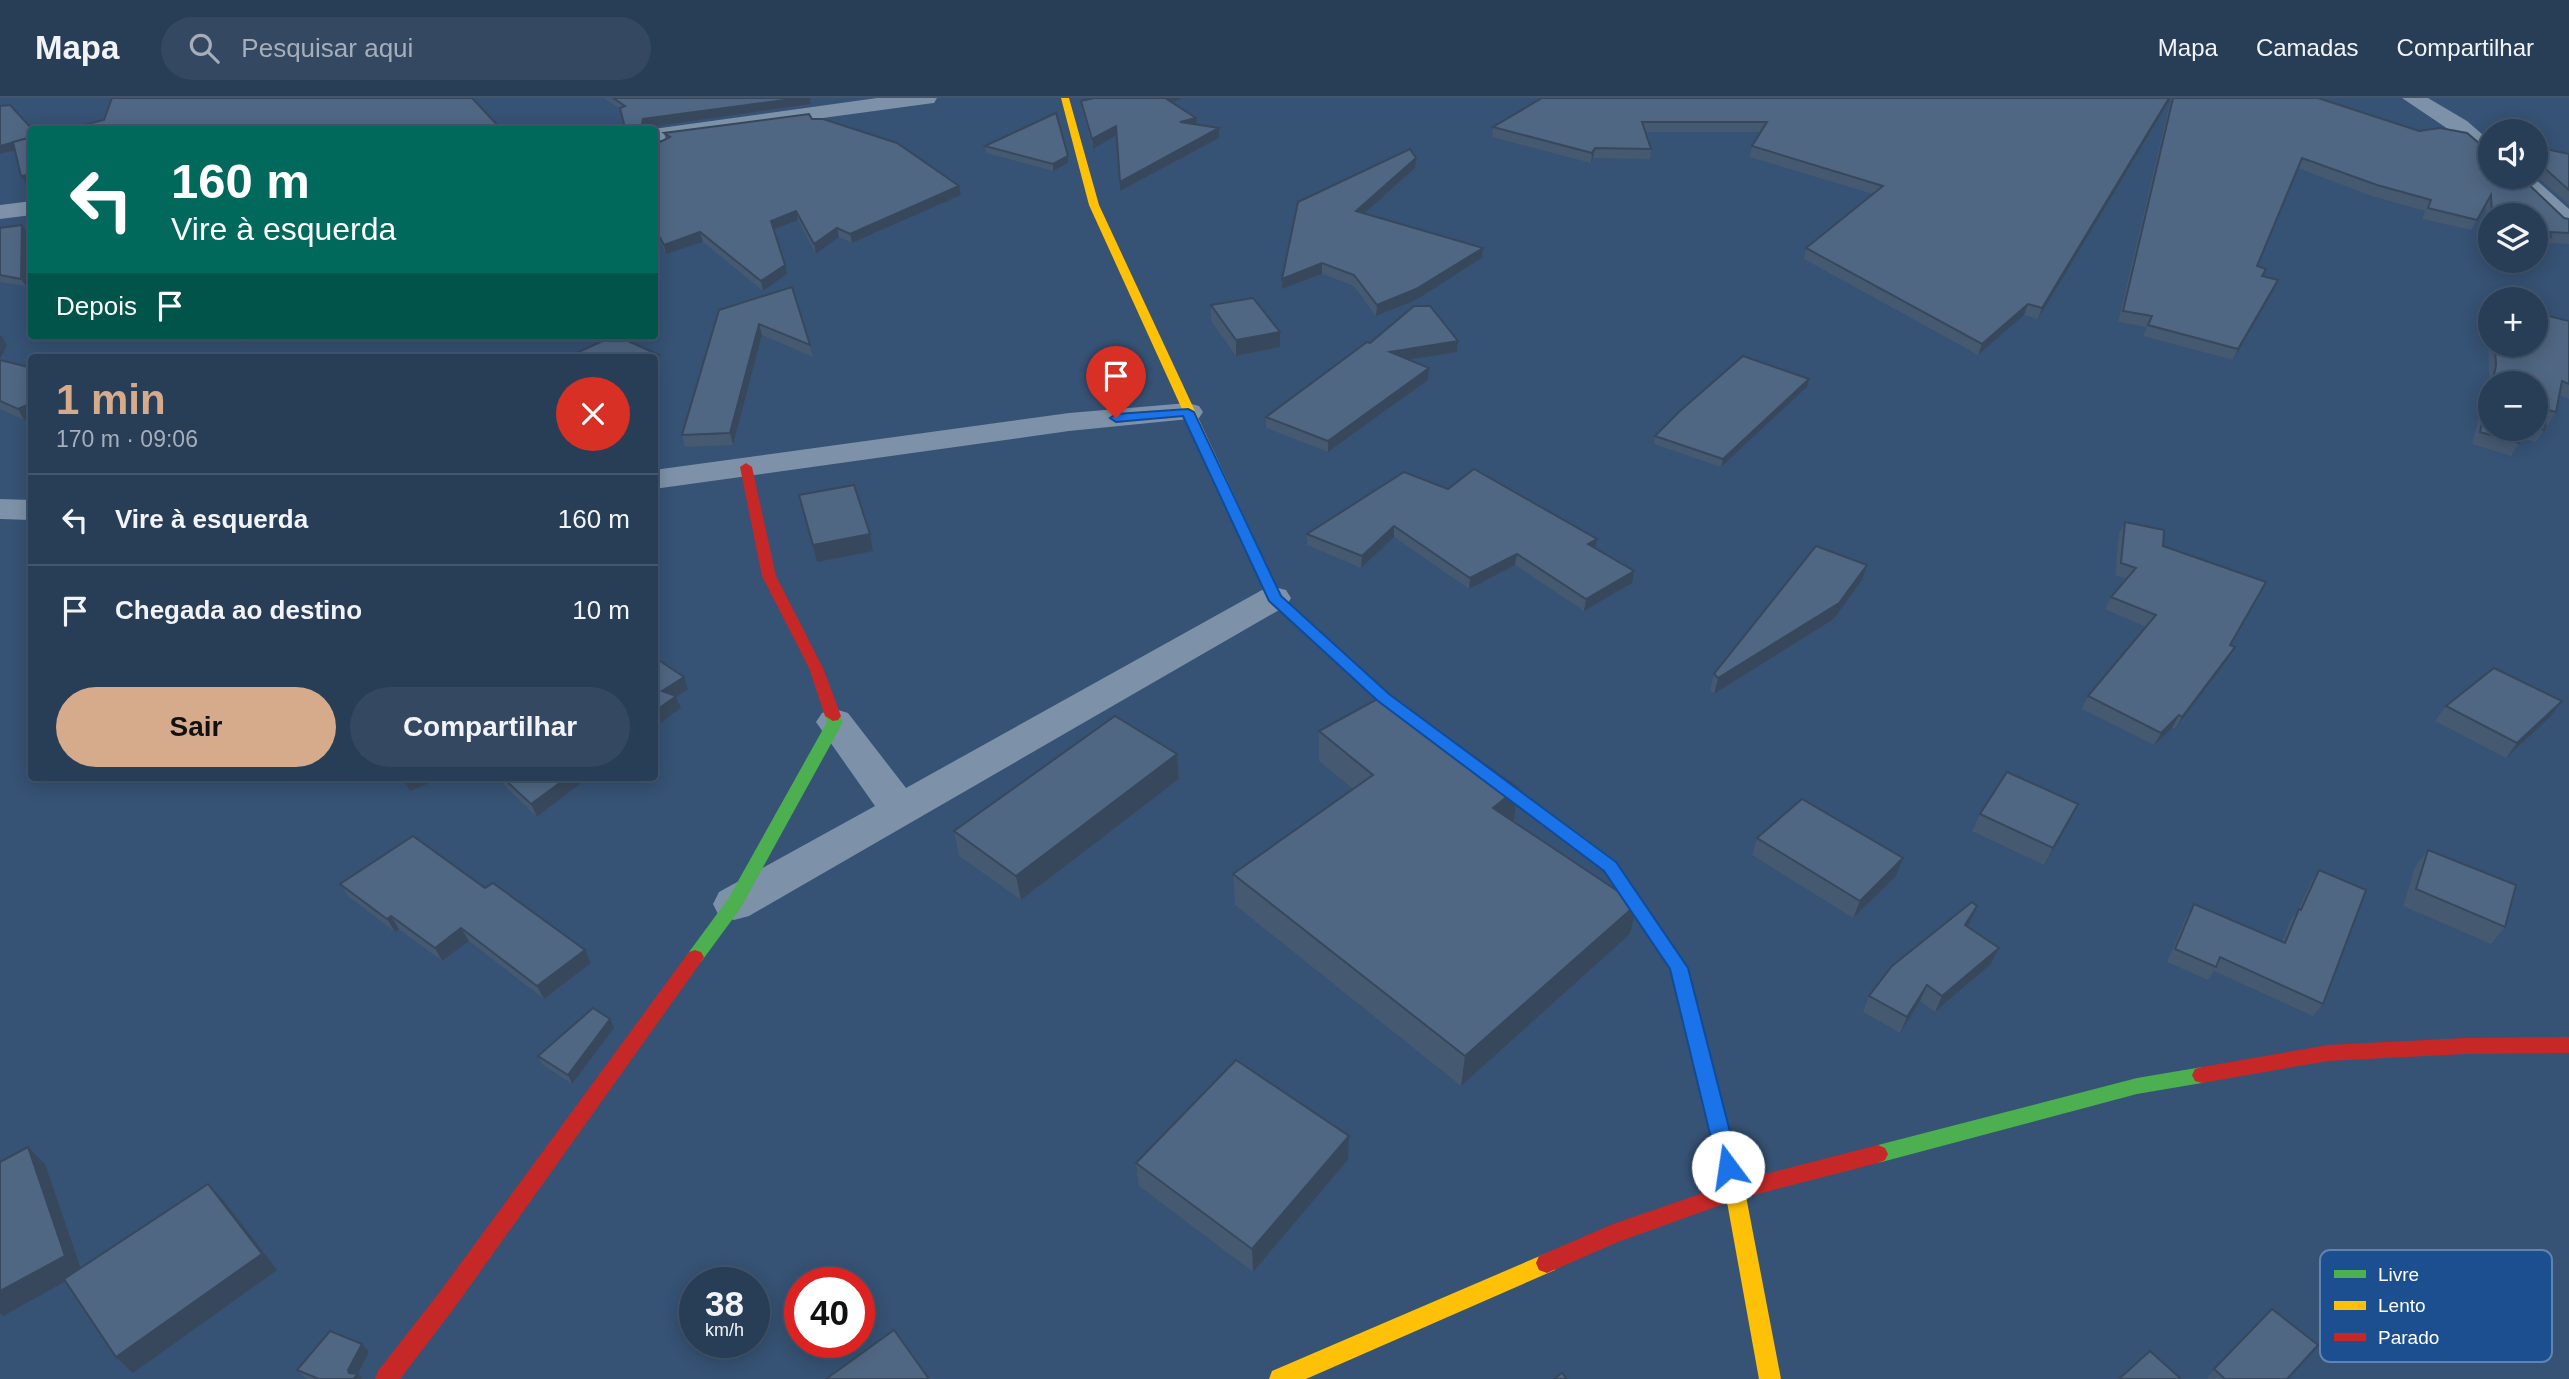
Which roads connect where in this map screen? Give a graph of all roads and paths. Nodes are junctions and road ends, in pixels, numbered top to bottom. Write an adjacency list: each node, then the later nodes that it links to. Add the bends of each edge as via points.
1 (926, 98): 4 (street)
2 (1065, 98): 10 (street, via 1094,205)
3 (2413, 98): 5 (street)
4 (658, 133)
5 (2478, 142)
6 (2533, 189): 9 (street)
7 (28, 208): 8 (street)
8 (0, 212)
9 (2569, 222)
10 (1188, 412): 11 (street, via 1069,422); 15 (street)
11 (746, 467): 12 (street); 16 (street, via 769,576 816,668)
12 (658, 479)
13 (0, 509): 14 (street)
14 (28, 510)
15 (1275, 598): 17 (street); 20 (street, via 1383,697 1610,866 1679,968)
16 (835, 722): 17 (street); 18 (street)
17 (900, 810): 18 (street)
18 (734, 904): 21 (street)
19 (2569, 1045): 20 (street, via 2328,1053 2151,1084)
20 (1735, 1191): 22 (street, via 1613,1234); 23 (street)
21 (386, 1379)
22 (1280, 1379)
23 (1770, 1379)

